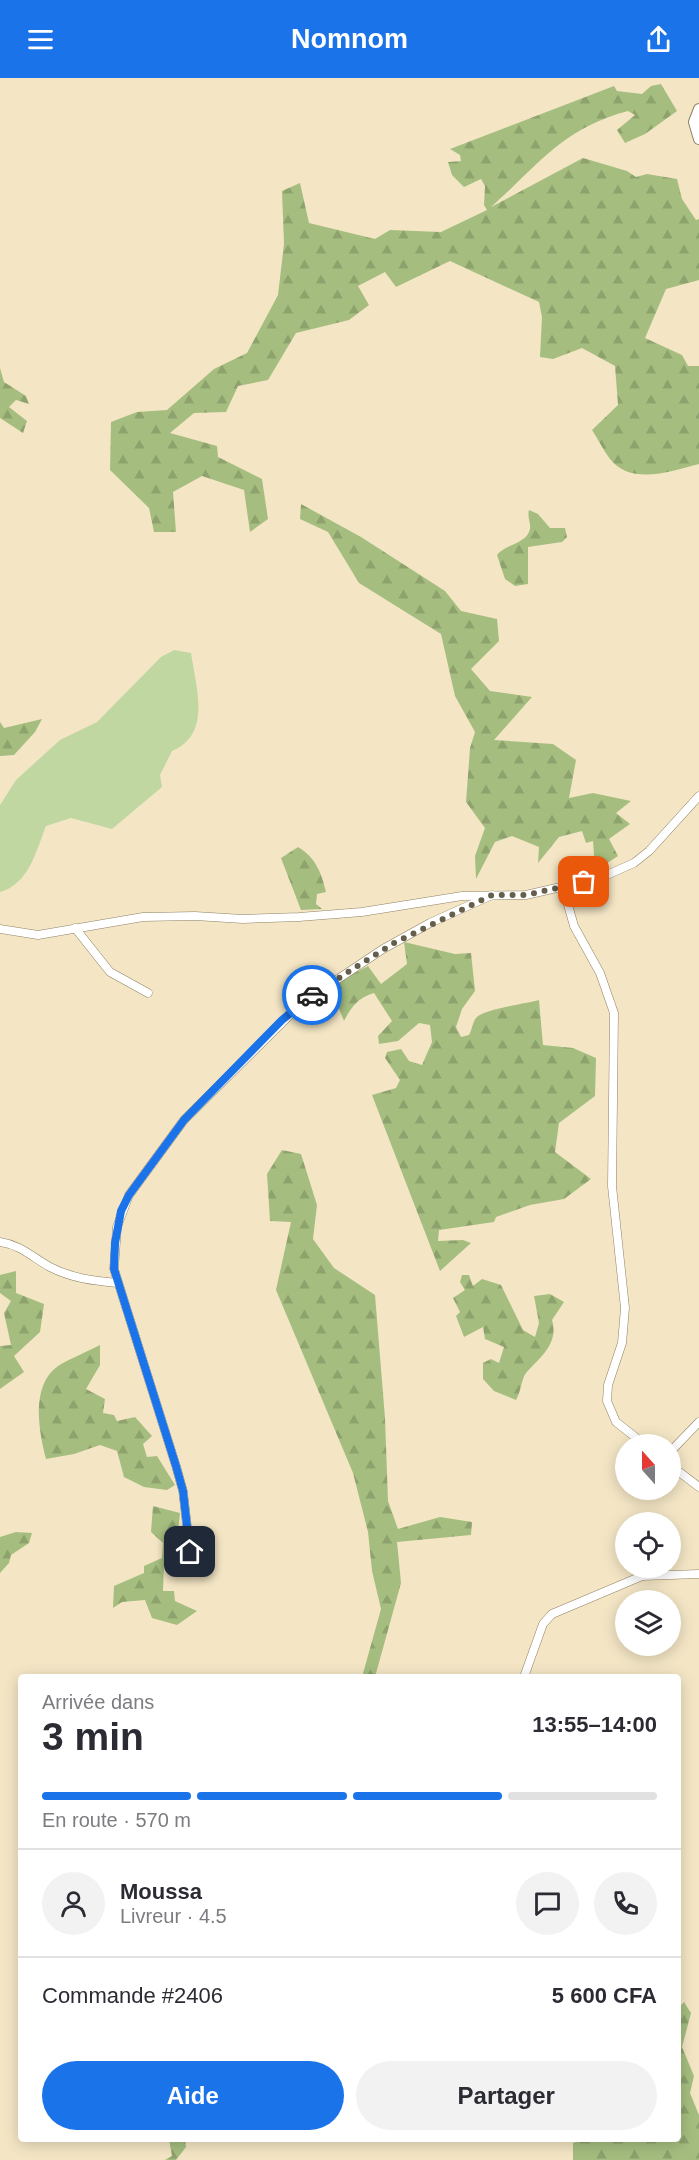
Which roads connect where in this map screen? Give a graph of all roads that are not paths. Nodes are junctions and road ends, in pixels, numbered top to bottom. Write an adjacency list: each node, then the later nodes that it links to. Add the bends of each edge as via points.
1 (699, 109): 2 (street, via 694,122)
2 (699, 139)
3 (699, 796): 4 (street, via 634,863 600,878)
4 (563, 887): 5 (street, via 526,895); 12 (street, via 574,926 600,973 614,1013 612,1186 625,1308 622,1343 608,1385 607,1401 616,1422)
5 (492, 895): 6 (street, via 340,914 243,919 143,917); 10 (street, via 405,937 324,986 282,1020 202,1100 172,1135 125,1203 113,1257)
6 (75, 928): 7 (street, via 38,935); 8 (street, via 110,972)
7 (0, 929)
8 (148, 993)
9 (0, 1242): 10 (street, via 22,1248 49,1266 72,1275)
10 (118, 1283): 16 (street, via 180,1482)
11 (699, 1422): 13 (street)
12 (631, 1434)
13 (681, 1441)
14 (681, 1473): 15 (street)
15 (699, 1487)
16 (190, 1552)
17 (699, 1574): 18 (street, via 642,1576 552,1614 543,1624)
18 (525, 1674)

